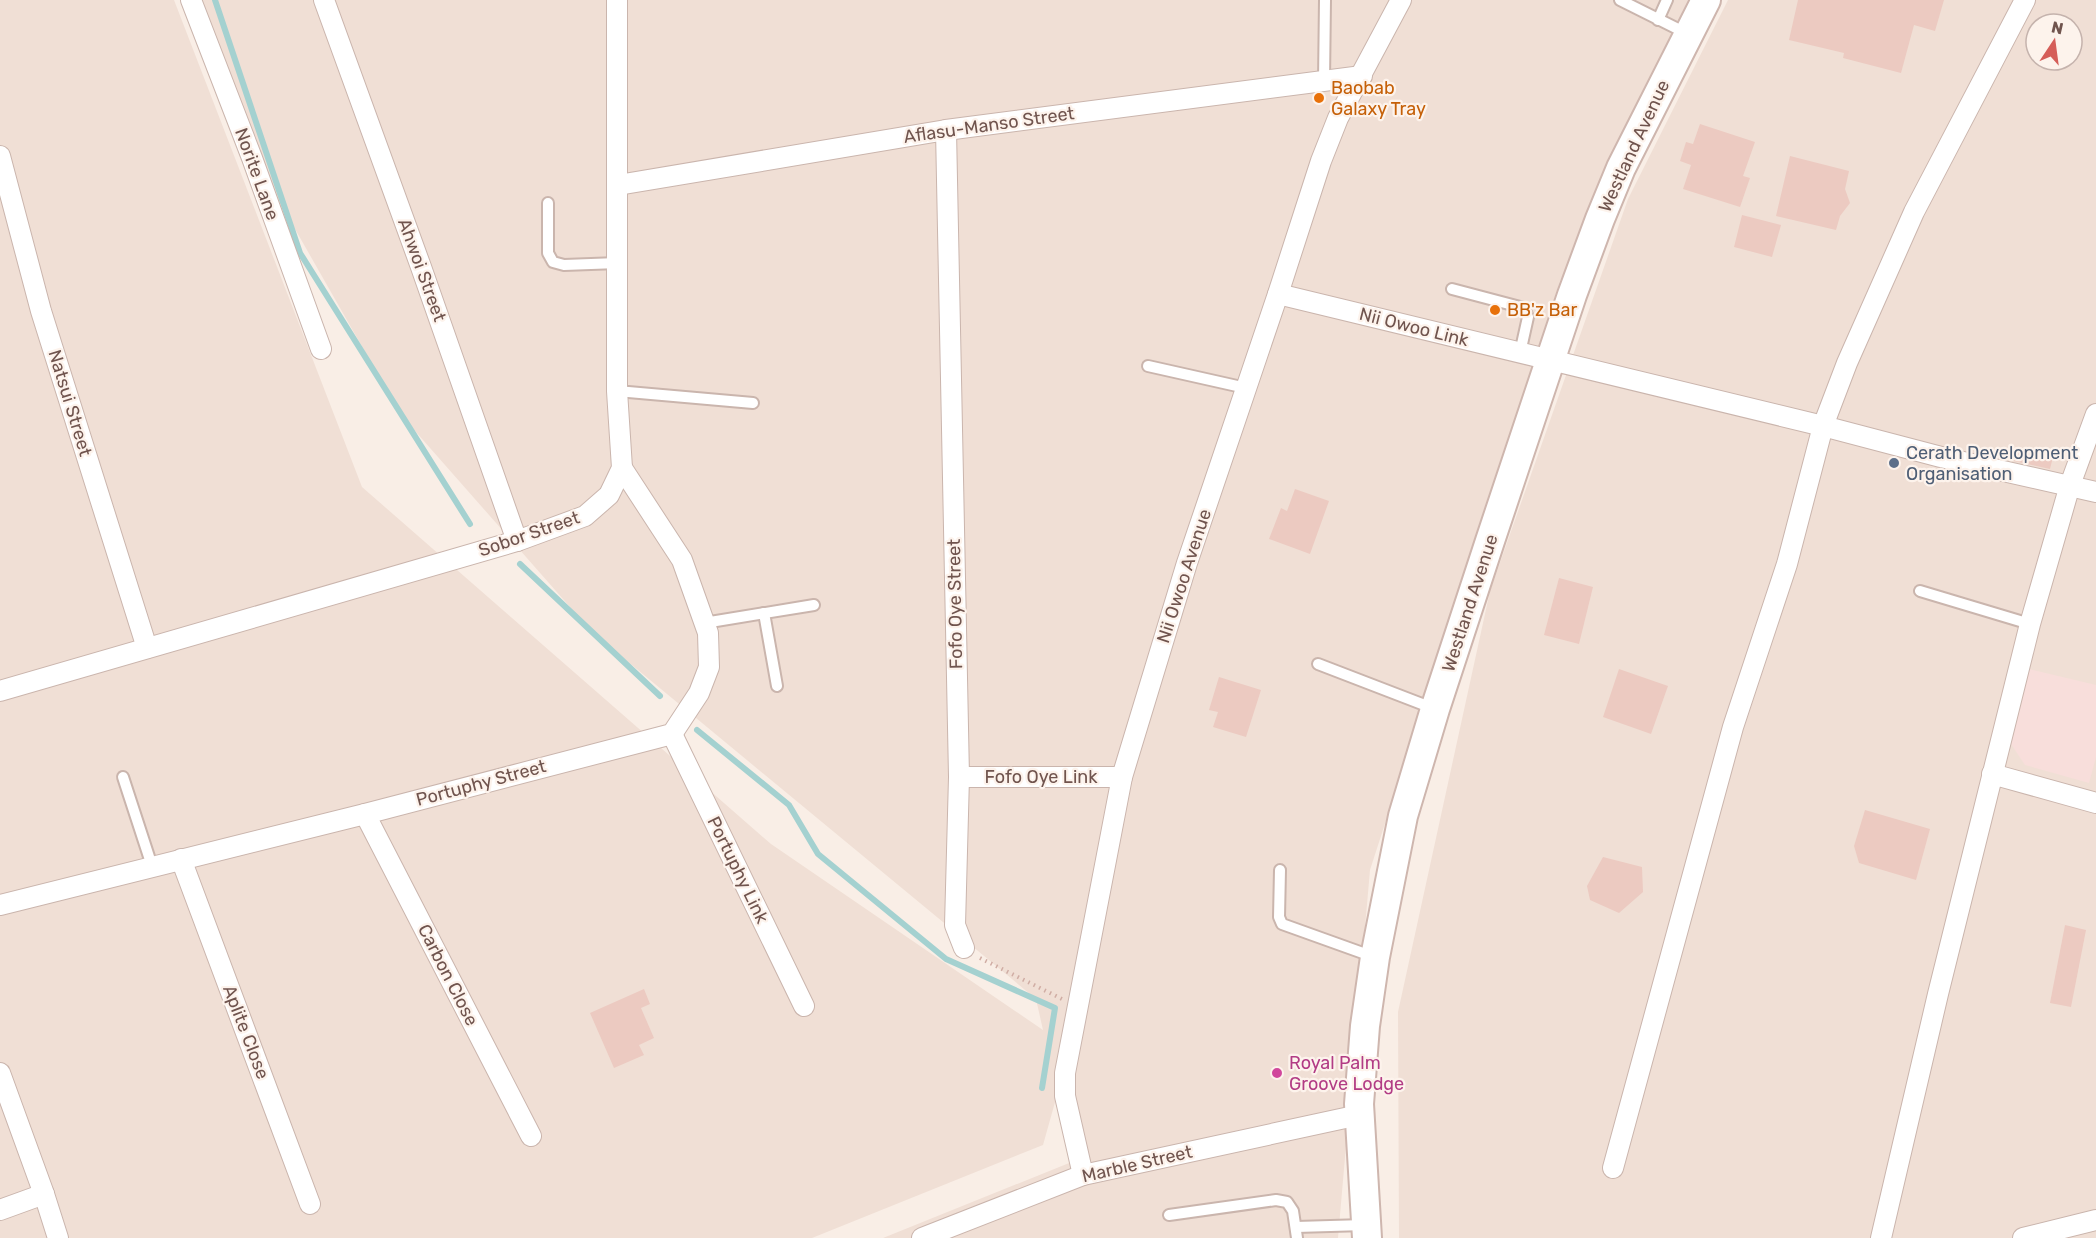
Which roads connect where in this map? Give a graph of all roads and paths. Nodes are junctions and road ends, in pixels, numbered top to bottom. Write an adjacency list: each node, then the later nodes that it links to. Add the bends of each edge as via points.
1 (190, 0): 21 (street, Norite Lane)
2 (324, 0): 33 (street, Ahwoi Street)
3 (617, 0): 16 (street, Sobor Street)
4 (1325, 0): 13 (lane)
5 (1401, 0): 12 (street, Nii Owoo Avenue)
6 (1620, 0): 10 (lane)
7 (1667, 0): 10 (lane)
8 (1706, 0): 11 (street, Westland Avenue)
9 (2025, 0): 29 (street, via 1914,212)
10 (1658, 20): 11 (lane)
11 (1688, 34): 23 (street, Westland Avenue, via 1617,179)
12 (1362, 76): 13 (street, Aflasu-Manso Street); 20 (street, Nii Owoo Avenue, via 1338,118 1321,161)
13 (1324, 81): 14 (street, Aflasu-Manso Street)
14 (946, 130): 16 (street, Aflasu-Manso Street); 47 (street, Fofo Oye Street)
15 (0, 156): 39 (street, Natsui Street, via 41,311)
16 (618, 185): 18 (street, Sobor Street)
17 (548, 203): 18 (lane, via 548,253 553,262)
18 (618, 263): 26 (street, Sobor Street)
19 (1452, 289): 22 (lane, via 1524,308 1528,317)
20 (1278, 294): 22 (street, Nii Owoo Link); 25 (street, Nii Owoo Avenue)
21 (321, 349)
22 (1520, 353): 23 (street, Nii Owoo Link)
23 (1551, 361): 29 (street, Nii Owoo Link); 43 (street, Westland Avenue)
24 (1148, 366): 25 (lane)
25 (1246, 388): 48 (street, Nii Owoo Avenue, via 1187,563)
26 (617, 391): 27 (lane); 30 (street, Sobor Street)
27 (753, 403)
28 (2096, 414): 31 (street)
29 (1823, 426): 31 (street, Nii Owoo Link); 62 (street, via 1787,564 1733,727)
30 (622, 468): 33 (street, Sobor Street, via 609,495 585,516); 37 (street, via 682,560)
31 (2070, 485): 32 (street, Nii Owoo Link); 38 (street)
32 (2096, 492)
33 (517, 541): 39 (street, Sobor Street)
34 (1920, 591): 38 (lane)
35 (814, 605): 36 (lane)
36 (764, 613): 37 (lane); 41 (lane)
37 (704, 623): 44 (street, via 709,668 699,693)
38 (2030, 624): 45 (street)
39 (147, 648): 42 (street, Sobor Street)
40 (1318, 664): 43 (lane)
41 (777, 686)
42 (0, 691)
43 (1435, 709): 56 (street, Westland Avenue, via 1403,816)
44 (672, 734): 50 (street, Portuphy Street); 57 (street, Portuphy Link)
45 (1992, 774): 49 (street); 73 (street)
46 (123, 777): 52 (lane)
47 (959, 777): 48 (street, Fofo Oye Link); 55 (street, Fofo Oye Street, via 955,925)
48 (1122, 777): 58 (street, Nii Owoo Avenue)
49 (2096, 803)
50 (365, 813): 51 (street, Portuphy Street); 61 (street, Carbon Close)
51 (181, 859): 52 (street, Portuphy Street); 65 (street, Aplite Close)
52 (152, 866): 54 (street, Portuphy Street)
53 (1280, 870): 56 (lane, via 1282,924)
54 (0, 905)
55 (964, 948): 58 (path)
56 (1375, 957): 60 (street, Westland Avenue)
57 (804, 1006)
58 (1078, 1008): 63 (street, Nii Owoo Avenue, via 1065,1073 1065,1096)
59 (0, 1072): 64 (street)
60 (1359, 1115): 63 (street, Marble Street); 69 (street, Westland Avenue)
61 (531, 1136)
62 (1613, 1168)
63 (1083, 1175): 72 (street, Marble Street)
64 (44, 1194): 66 (street); 71 (street)
65 (310, 1204)
66 (0, 1210)
67 (1169, 1215): 70 (lane, via 1276,1200 1287,1202 1293,1211)
68 (2096, 1220): 74 (street)
69 (1366, 1231): 70 (lane)
70 (1297, 1232)
71 (58, 1238)
72 (922, 1238)
73 (1881, 1238)
74 (2023, 1238)

